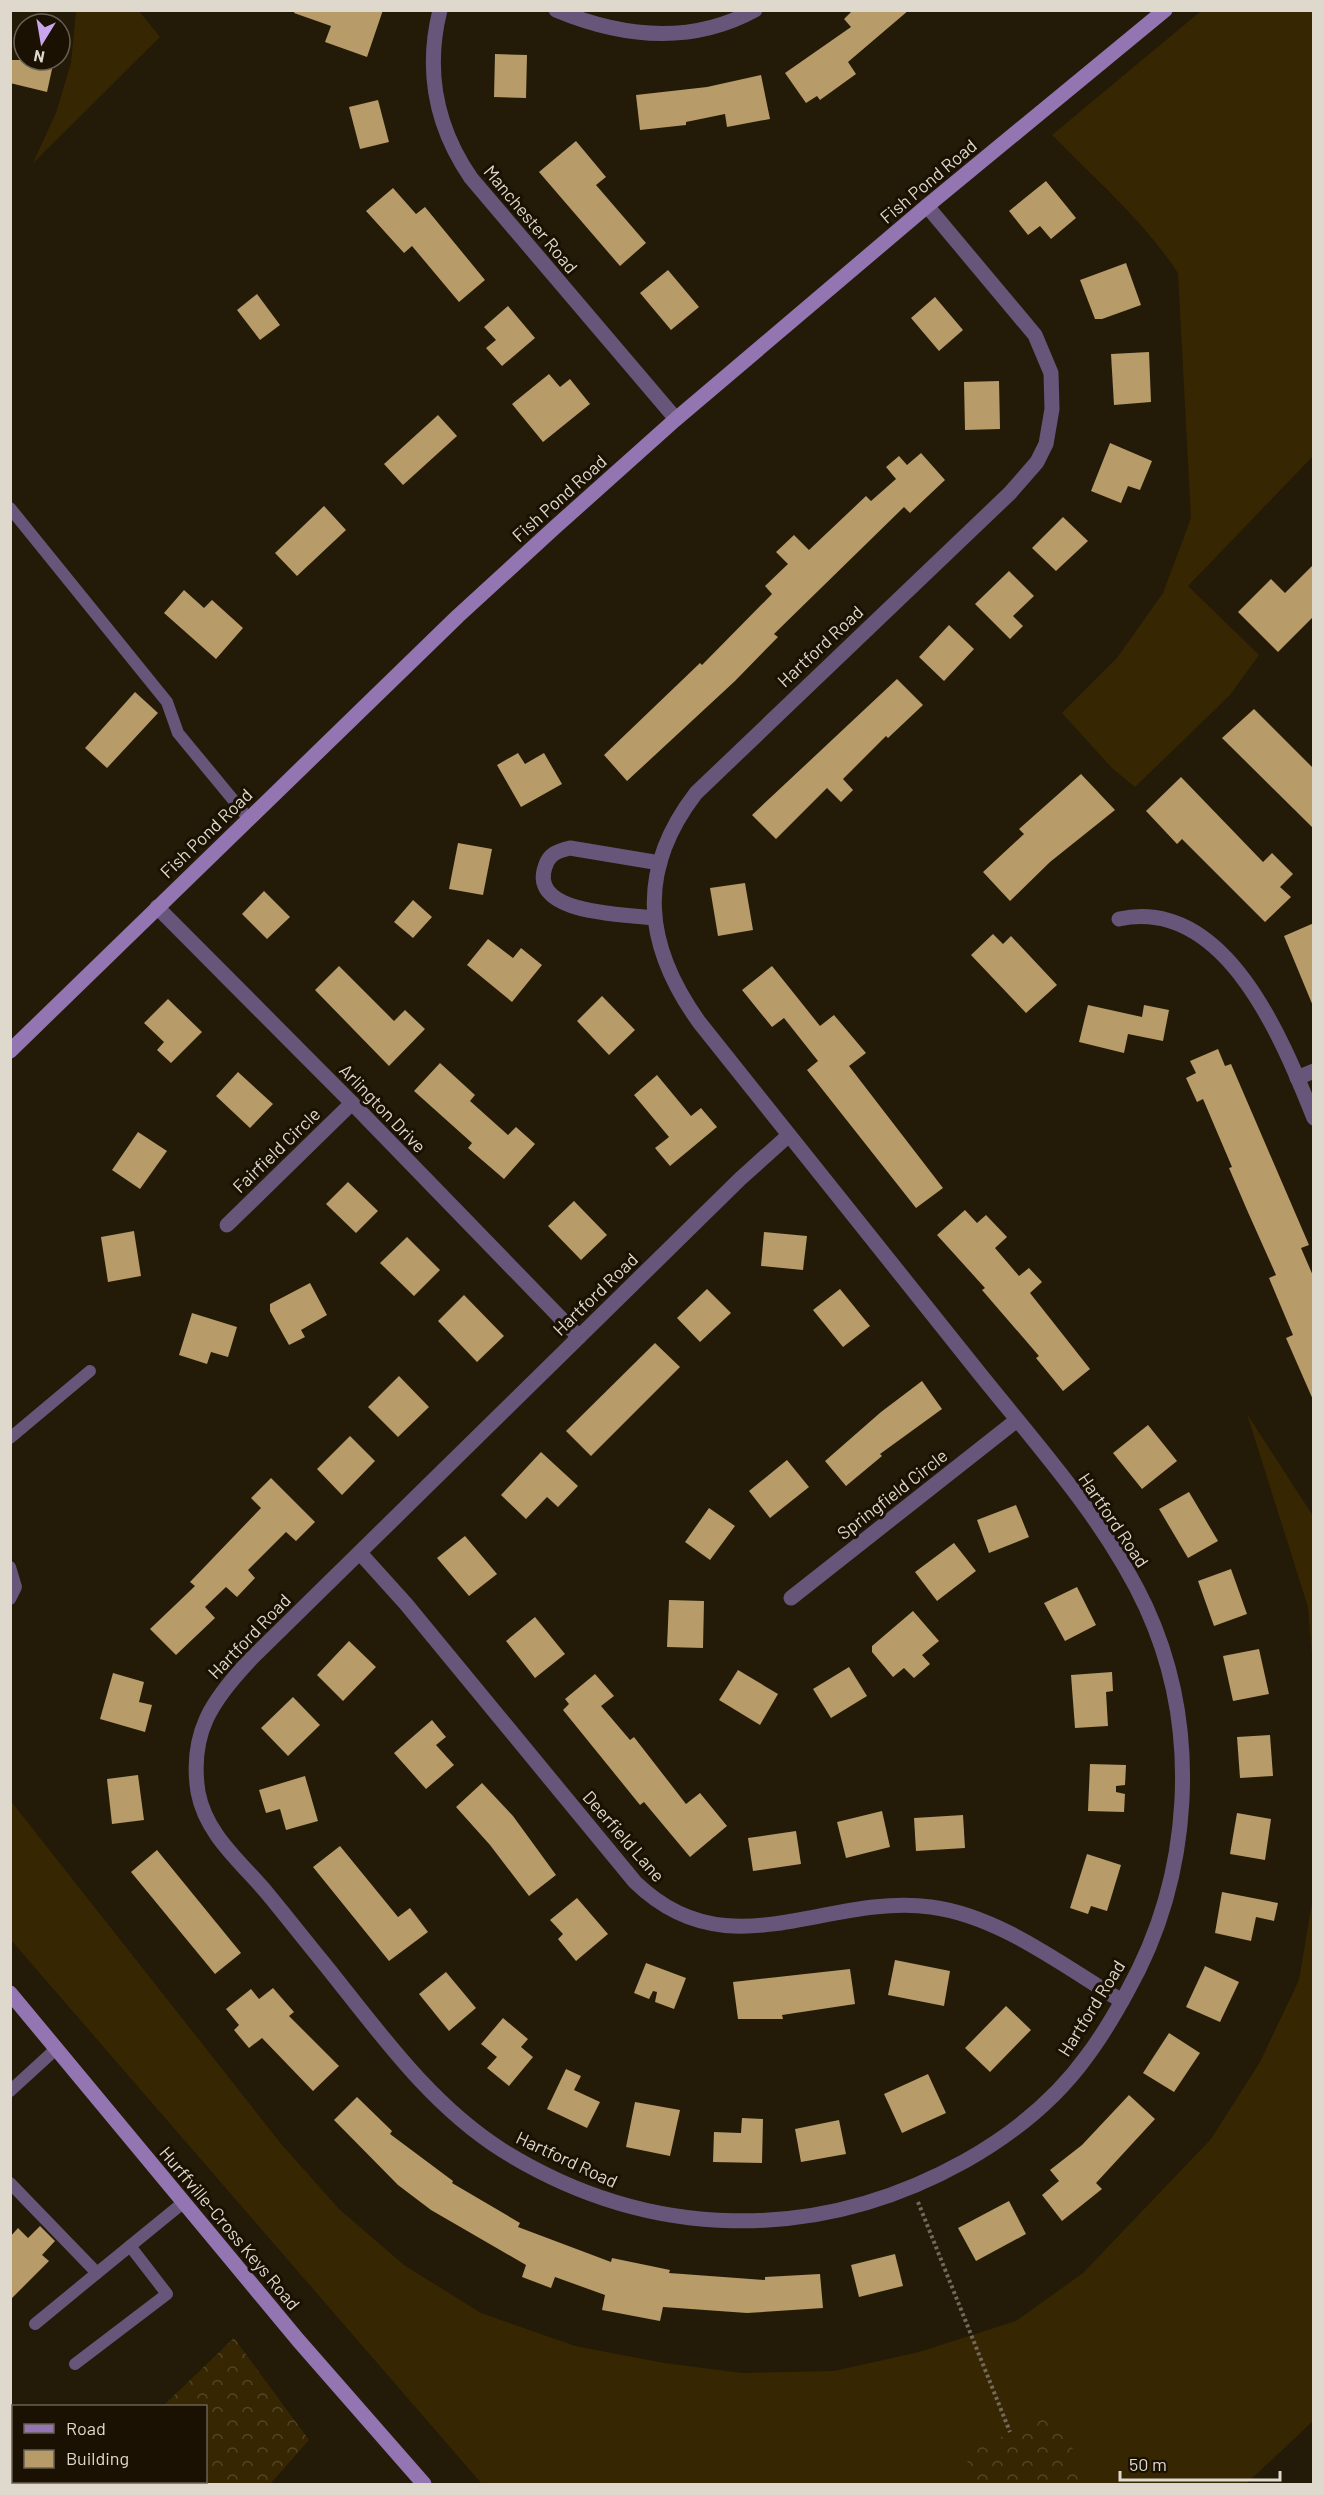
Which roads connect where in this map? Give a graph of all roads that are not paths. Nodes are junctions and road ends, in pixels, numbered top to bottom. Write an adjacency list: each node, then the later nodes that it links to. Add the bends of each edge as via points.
1 (440, 10): 6 (street, Manchester Road, via 432,49 435,94 456,156 478,187)
2 (556, 10): 3 (street, via 618,31 648,34 708,30)
3 (755, 10)
4 (1165, 10): 5 (street, Fish Pond Road)
5 (927, 206): 6 (street, Fish Pond Road); 9 (street, Hartford Road, via 1022,319 1045,355 1052,393 1046,444 1037,462 1003,500 696,793 668,835)
6 (676, 419): 8 (street, Fish Pond Road, via 474,601)
7 (10, 508): 8 (lane, via 168,702 178,733)
8 (249, 819): 10 (street, Fish Pond Road)
9 (660, 863): 11 (street, Hartford Road); 11 (street, via 570,848 549,857 543,872 550,895 564,904)
10 (157, 908): 13 (street, Fish Pond Road); 16 (street, Arlington Drive)
11 (654, 918): 18 (street, Hartford Road, via 664,959 684,1002)
12 (1119, 919): 15 (street, via 1138,915 1160,919 1185,928 1211,945 1250,987)
13 (10, 1051)
14 (1314, 1071): 15 (street)
15 (1297, 1078): 17 (street)
16 (352, 1103): 19 (street, Fairfield Circle); 20 (street, Arlington Drive)
17 (1314, 1118)
18 (789, 1135): 20 (street, Hartford Road); 22 (street, Hartford Road)
19 (227, 1225)
20 (579, 1337): 24 (street, Hartford Road)
21 (90, 1371): 23 (lane)
22 (1017, 1420): 26 (street, Springfield Circle); 29 (street, Hartford Road, via 1103,1532 1128,1573 1158,1638 1178,1720 1183,1773 1172,1876 1150,1948)
23 (10, 1438)
24 (360, 1553): 29 (street, Deerfield Lane, via 635,1882 669,1909 705,1923 747,1928 872,1907 933,1907 989,1924); 29 (street, Hartford Road, via 218,1695 201,1732 197,1786 209,1824 219,1839 265,1890 408,2068 472,2129 504,2151 575,2188 612,2202 697,2218 806,2217 873,2202 912,2187 1011,2132 1086,2059)
25 (10, 1567): 27 (lane, via 16,1587)
26 (791, 1598)
27 (10, 1599)
28 (10, 1994): 30 (street, Hurffville-Cross Keys Road)
29 (1122, 2001)
30 (57, 2048): 31 (lane); 33 (street, Hurffville-Cross Keys Road)
31 (10, 2091)
32 (10, 2183): 35 (lane)
33 (184, 2202): 34 (lane); 38 (street, Hurffville-Cross Keys Road)
34 (130, 2246): 35 (lane); 37 (lane, via 167,2294)
35 (97, 2273): 36 (lane)
36 (35, 2324)
37 (75, 2364)
38 (424, 2484)

